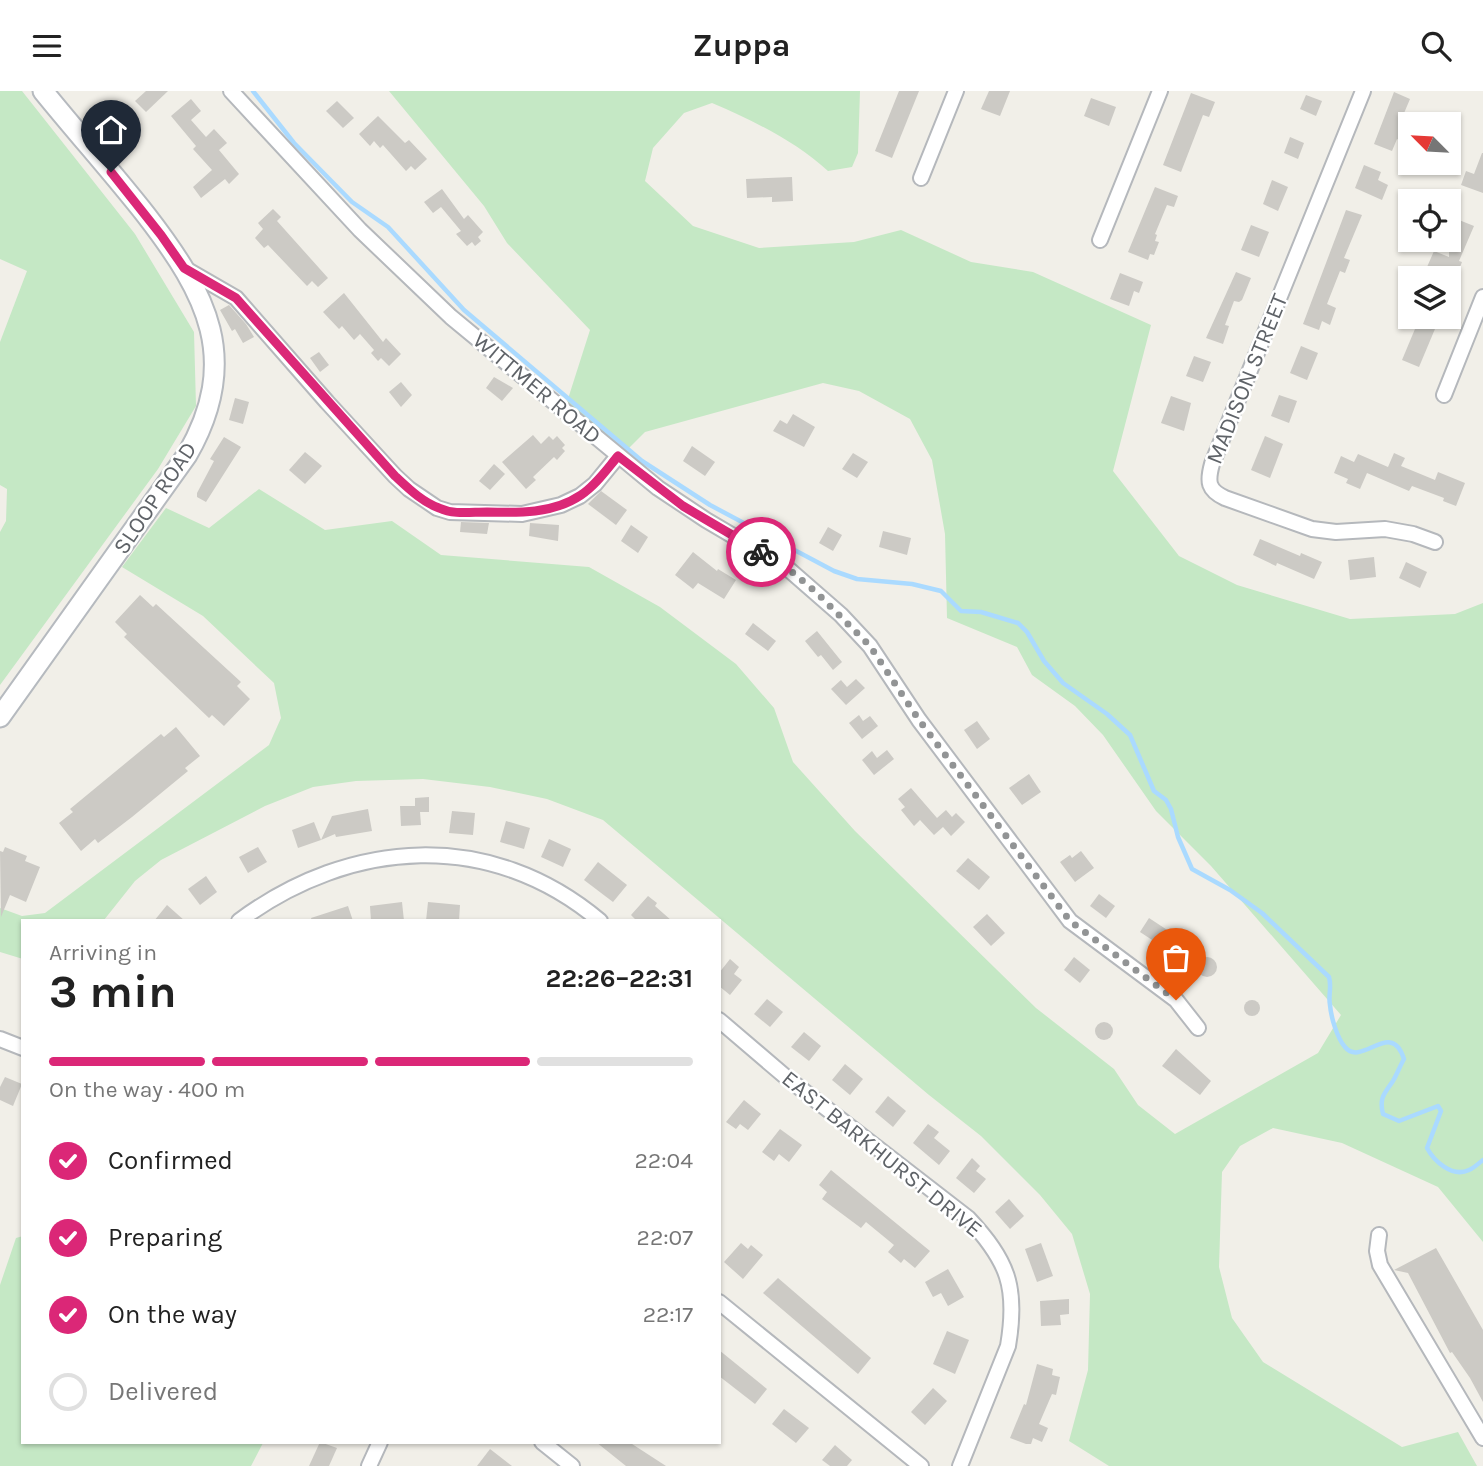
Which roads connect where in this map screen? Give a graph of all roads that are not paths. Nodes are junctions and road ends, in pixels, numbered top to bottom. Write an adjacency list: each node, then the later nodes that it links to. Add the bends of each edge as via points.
1 (43, 91): 8 (street, SLOOP ROAD)
2 (231, 91): 11 (street, WITTMER ROAD, via 412,281)
3 (956, 91): 6 (street)
4 (1160, 91): 7 (street)
5 (1363, 91): 12 (street, MADISON STREET, via 1212,464 1209,486 1225,498 1312,529 1336,533 1385,529)
6 (921, 178)
7 (1100, 240)
8 (184, 268): 11 (street, via 236,298 409,489 437,508 522,514 561,505 595,484); 13 (street, SLOOP ROAD, via 204,305 214,345 212,396 202,426 176,472)
9 (1483, 297): 10 (street)
10 (1444, 395)
11 (618, 456): 17 (street, WITTMER ROAD, via 683,506 786,567 841,615 870,646 919,720 1070,921 1176,1000)
12 (1434, 542)
13 (0, 717)
14 (242, 919): 15 (street, via 275,896 322,874 390,858 433,855 510,867 551,885)
15 (598, 919)
16 (721, 1022): 28 (street, EAST BARKHURST DRIVE, via 953,1206 1001,1259 1011,1294 1009,1346)
17 (1198, 1028)
18 (0, 1039): 19 (street)
19 (21, 1047)
20 (1379, 1235): 22 (street, via 1380,1265)
21 (721, 1304): 27 (street)
22 (1483, 1438)
23 (379, 1444): 25 (street)
24 (544, 1444): 26 (street)
25 (369, 1466)
26 (572, 1466)
27 (921, 1466)
28 (960, 1466)

